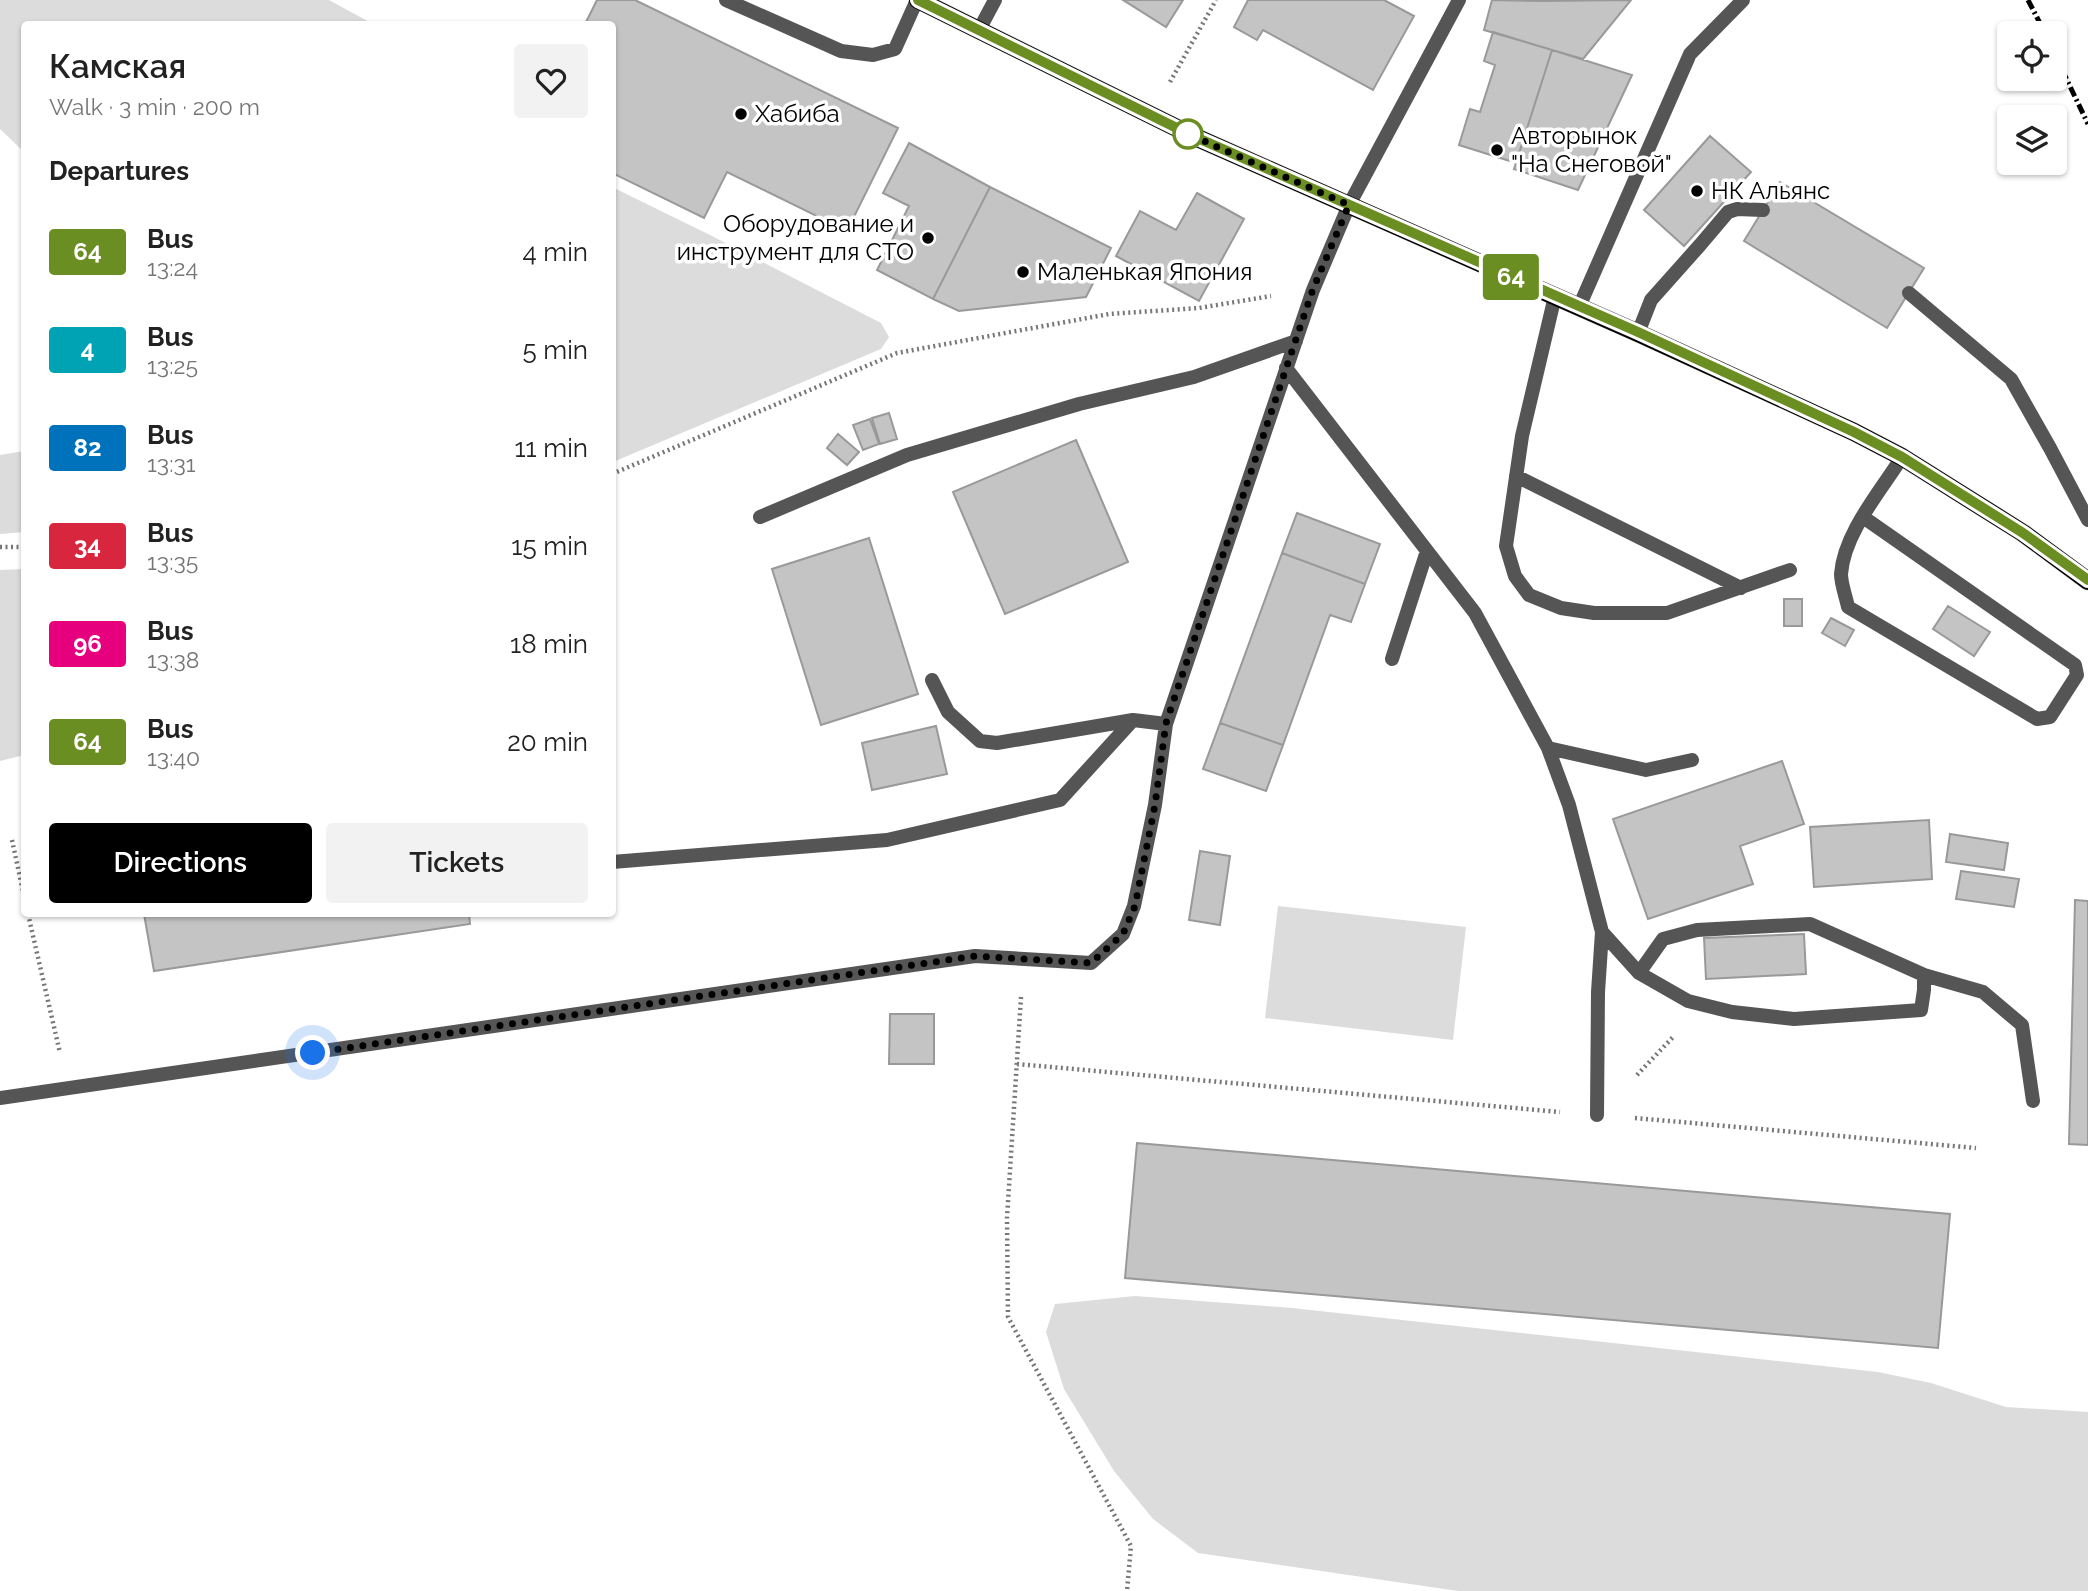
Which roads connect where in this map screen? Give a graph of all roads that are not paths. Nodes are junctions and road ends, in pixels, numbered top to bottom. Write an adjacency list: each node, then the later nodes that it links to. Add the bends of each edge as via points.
1 (726, 0): 2 (lane, via 841,51 873,55 895,49)
2 (917, 0): 6 (main road)
3 (995, 0): 6 (lane)
4 (1459, 0): 7 (lane)
5 (1743, 0): 11 (lane, via 1690,54)
6 (979, 30): 7 (main road, via 1151,116)
7 (1349, 205): 10 (main road); 13 (lane)
8 (1763, 210): 12 (lane, via 1728,212 1651,300)
9 (1909, 293): 19 (lane, via 2011,379)
10 (1555, 296): 11 (main road); 16 (lane)
11 (1580, 307): 12 (main road)
12 (1638, 332): 15 (main road)
13 (1296, 341): 14 (lane); 17 (lane, via 1194,377 1079,404 907,455)
14 (1286, 368): 20 (lane); 27 (lane)
15 (1902, 457): 18 (lane); 22 (main road)
16 (1516, 476): 23 (lane); 23 (lane, via 1506,546 1515,576 1529,595 1561,608 1594,613 1667,613)
17 (760, 517)
18 (1863, 517): 18 (lane, via 2075,665 2077,675 2050,717 2037,719 1848,607 1841,576 1849,541)
19 (2088, 520)
20 (1427, 551): 24 (lane); 28 (lane, via 1475,613)
21 (1790, 570): 23 (lane)
22 (2088, 580)
23 (1741, 588)
24 (1392, 659)
25 (932, 680): 26 (lane, via 948,712 980,741 997,743)
26 (1133, 720): 27 (lane); 30 (lane, via 1060,800 887,840)
27 (1166, 723): 34 (lane, via 1135,906 1123,934 1091,963 975,956)
28 (1548, 748): 29 (lane, via 1646,770); 31 (lane, via 1569,806)
29 (1692, 760)
30 (616, 862)
31 (1602, 932): 32 (lane); 36 (lane)
32 (1639, 973): 33 (lane, via 1663,939 1697,930 1810,924); 33 (lane, via 1688,1001 1794,1019 1920,1010)
33 (1924, 975): 35 (lane, via 1983,992 2022,1025)
34 (0, 1098)
35 (2033, 1101)
36 (1597, 1115)

